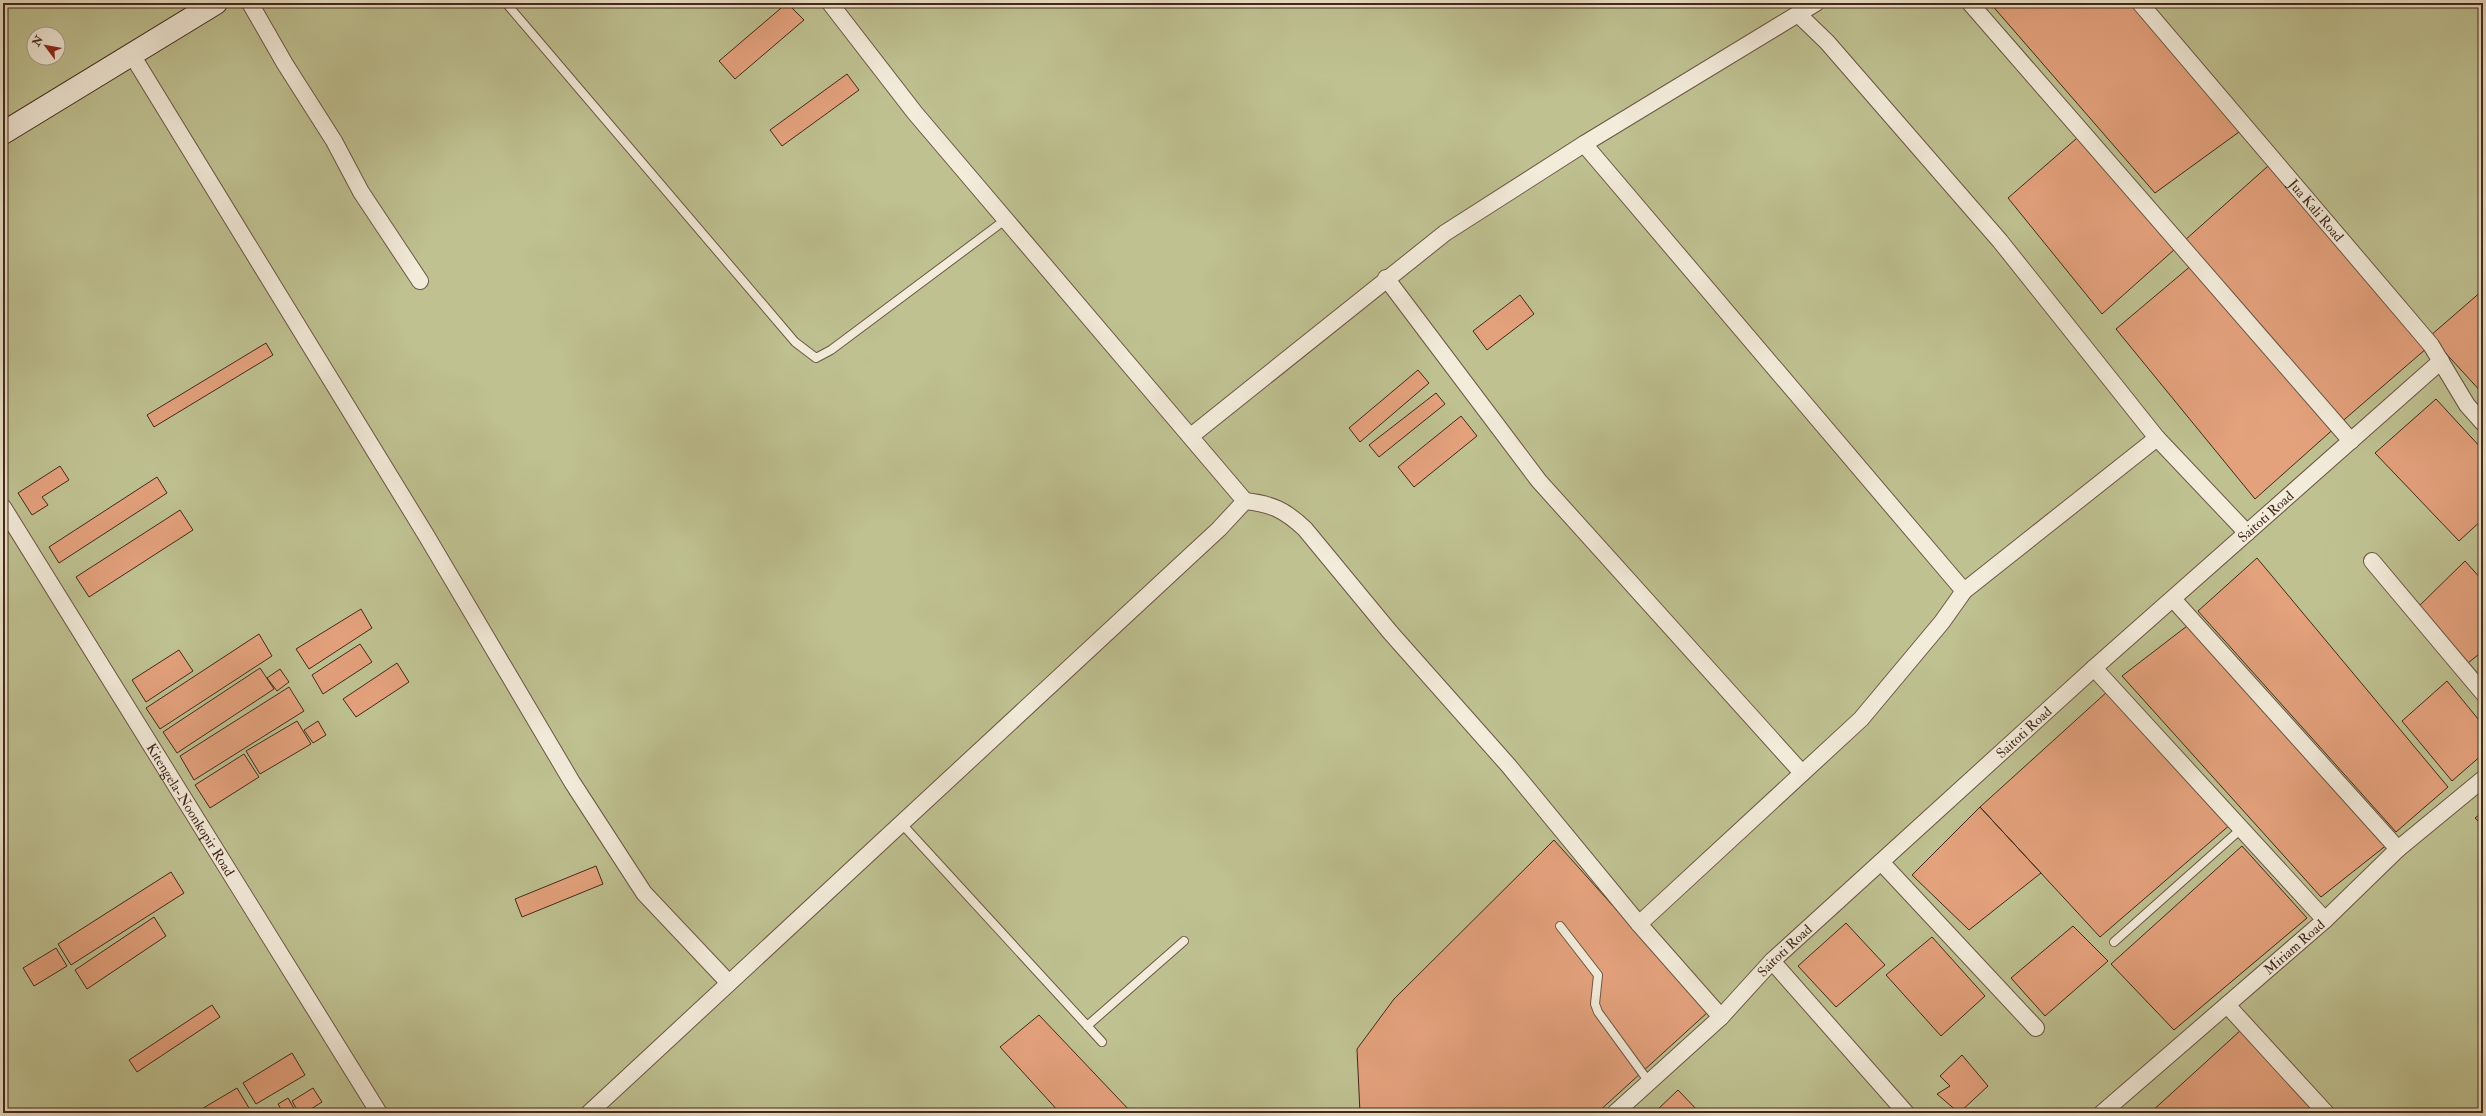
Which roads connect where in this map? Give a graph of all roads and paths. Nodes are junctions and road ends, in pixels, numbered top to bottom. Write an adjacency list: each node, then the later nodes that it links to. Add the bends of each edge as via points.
1 (216, 3): 11 (street)
2 (250, 3): 16 (street, via 334,141 361,192)
3 (506, 3): 14 (lane, via 795,342 816,358 832,350)
4 (830, 3): 14 (street, via 915,113)
5 (1697, 3): 6 (lane)
6 (1701, 3)
7 (1816, 3): 10 (street)
8 (1970, 3): 21 (street)
9 (2140, 3): 17 (street, Jua Kali Road, via 2431,345)
10 (1798, 14): 13 (street); 20 (street, via 1827,42 2000,242)
11 (132, 55): 12 (street); 42 (street, via 426,535 572,782 644,893)
12 (3, 133)
13 (1584, 144): 15 (street, via 1445,232); 26 (street)
14 (1005, 220): 19 (street)
15 (1386, 278): 19 (street); 30 (street, via 1539,481)
16 (420, 281)
17 (2441, 361): 18 (street, Jua Kali Road, via 2467,405); 21 (street, Saitoti Road)
18 (2483, 423)
19 (1191, 436): 22 (street)
20 (2157, 438): 24 (street); 26 (street)
21 (2351, 441): 24 (street, Saitoti Road)
22 (1245, 501): 32 (street, via 1219,529); 37 (street, via 1275,507 1289,514 1305,528 1390,632 1508,765)
23 (3, 507): 49 (street, Kitengela-Noonkopir Road)
24 (2247, 533): 27 (street, Saitoti Road)
25 (2372, 561): 29 (street)
26 (1964, 591): 30 (street, via 1942,622 1861,719)
27 (2173, 600): 28 (street, Saitoti Road); 34 (street)
28 (2094, 668): 33 (street); 35 (street, Saitoti Road)
29 (2483, 693)
30 (1802, 773): 37 (street)
31 (2483, 779): 34 (street, Miriam Road)
32 (901, 823): 42 (street); 45 (lane)
33 (2242, 829): 36 (street); 40 (lane)
34 (2398, 849): 36 (street, Miriam Road)
35 (1881, 862): 41 (street, Saitoti Road); 46 (street)
36 (2325, 920): 43 (street, Miriam Road)
37 (1639, 924): 44 (street)
38 (1560, 926): 48 (lane, via 1598,975 1595,1004 1598,1012)
39 (1184, 941): 45 (lane)
40 (2114, 942)
41 (1772, 961): 44 (street, Saitoti Road); 52 (street)
42 (729, 983): 50 (street)
43 (2227, 1005): 53 (street, Miriam Road); 54 (street)
44 (1721, 1017): 48 (street, Saitoti Road)
45 (1087, 1026): 47 (lane)
46 (2036, 1028)
47 (1102, 1042)
48 (1649, 1082): 51 (street, Saitoti Road)
49 (379, 1113)
50 (589, 1113)
51 (1616, 1113)
52 (1906, 1113)
53 (2102, 1113)
54 (2326, 1113)

